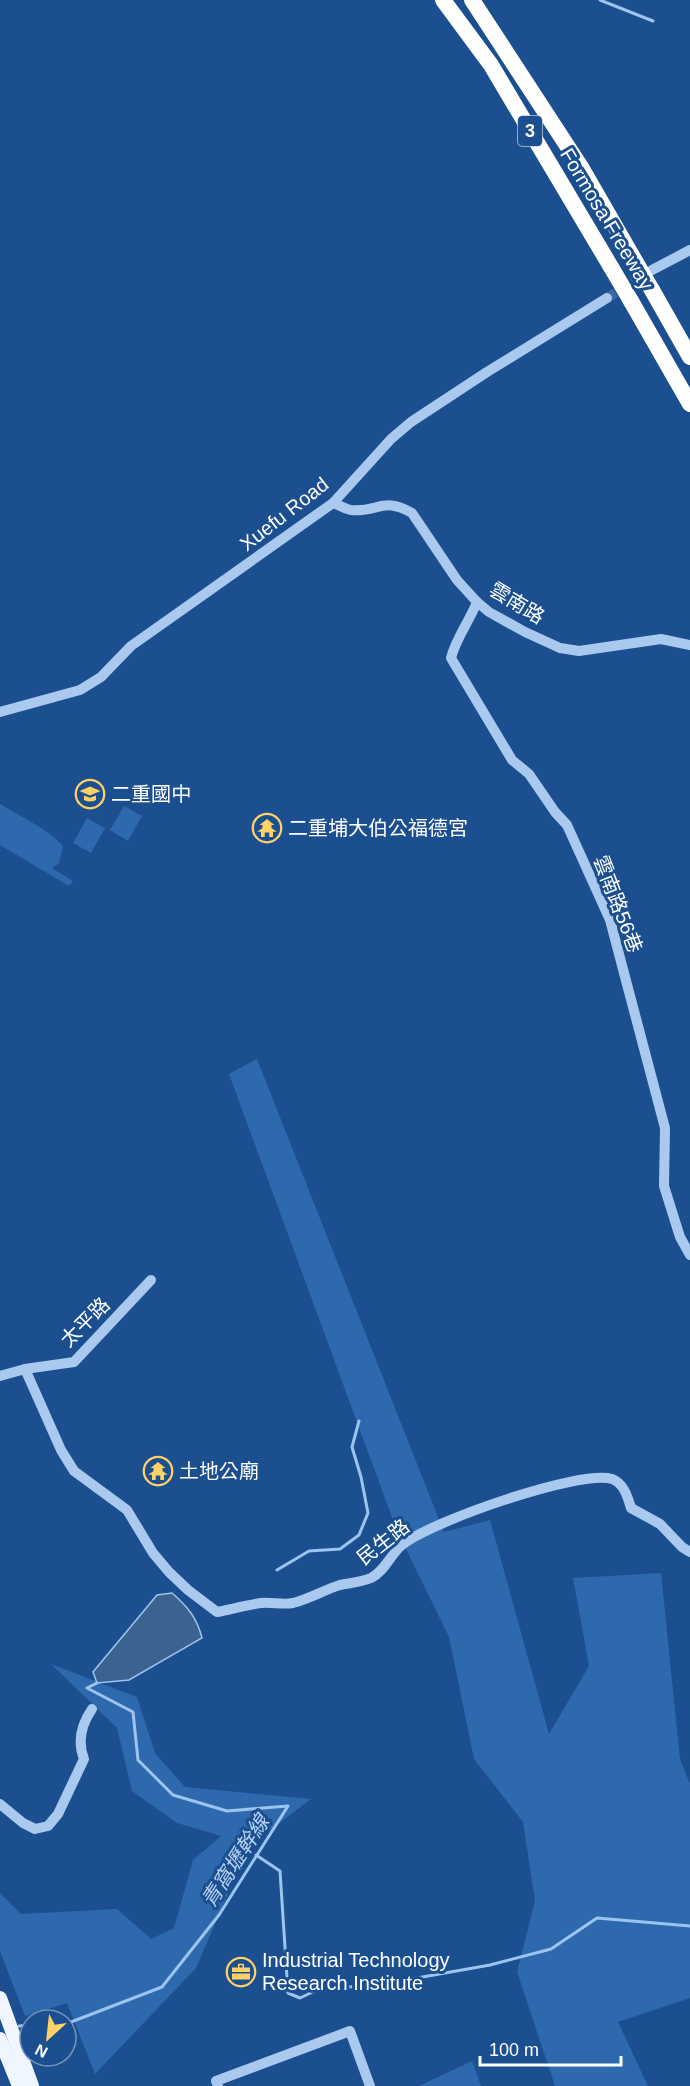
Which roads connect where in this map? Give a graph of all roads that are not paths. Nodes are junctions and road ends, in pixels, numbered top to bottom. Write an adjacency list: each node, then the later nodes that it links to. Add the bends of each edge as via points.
1 (443, 0): 7 (highway, Formosa Freeway / 3, bridge, via 491,65)
2 (472, 0): 6 (highway, Formosa Freeway / 3, bridge, via 581,167)
3 (690, 250): 4 (street)
4 (652, 270)
5 (607, 298): 8 (street, Xuefu Road, via 411,422)
6 (690, 357)
7 (690, 404)
8 (333, 503): 9 (street, 雲南路, via 348,510 391,504 411,513); 11 (street, Xuefu Road, via 131,646 92,683 80,690)
9 (477, 602): 10 (street, 雲南路, via 560,648 579,651 662,639); 12 (street, 雲南路56巷, via 455,642 451,658 512,760 530,774 567,825 609,920 665,1128 664,1186 680,1237)
10 (690, 645)
11 (0, 712)
12 (690, 1255)
13 (151, 1280): 14 (street, 太平路, via 74,1362)
14 (26, 1369): 15 (street, 太平路); 16 (street, 民生路, via 74,1471 127,1510 153,1553 188,1590 217,1612 263,1603 294,1602 370,1578 380,1572 402,1545 455,1517 566,1483 603,1478 614,1479 627,1494 631,1508 660,1524)
15 (0, 1376)
16 (690, 1552)
17 (92, 1709): 18 (street, via 82,1724 84,1759 58,1815 48,1826 35,1829)
18 (0, 1804)
19 (0, 1998): 22 (main road)
20 (0, 2039): 21 (main road)
21 (19, 2086)
22 (32, 2086)
23 (218, 2086): 24 (street, via 216,2081 350,2031)
24 (370, 2086)

